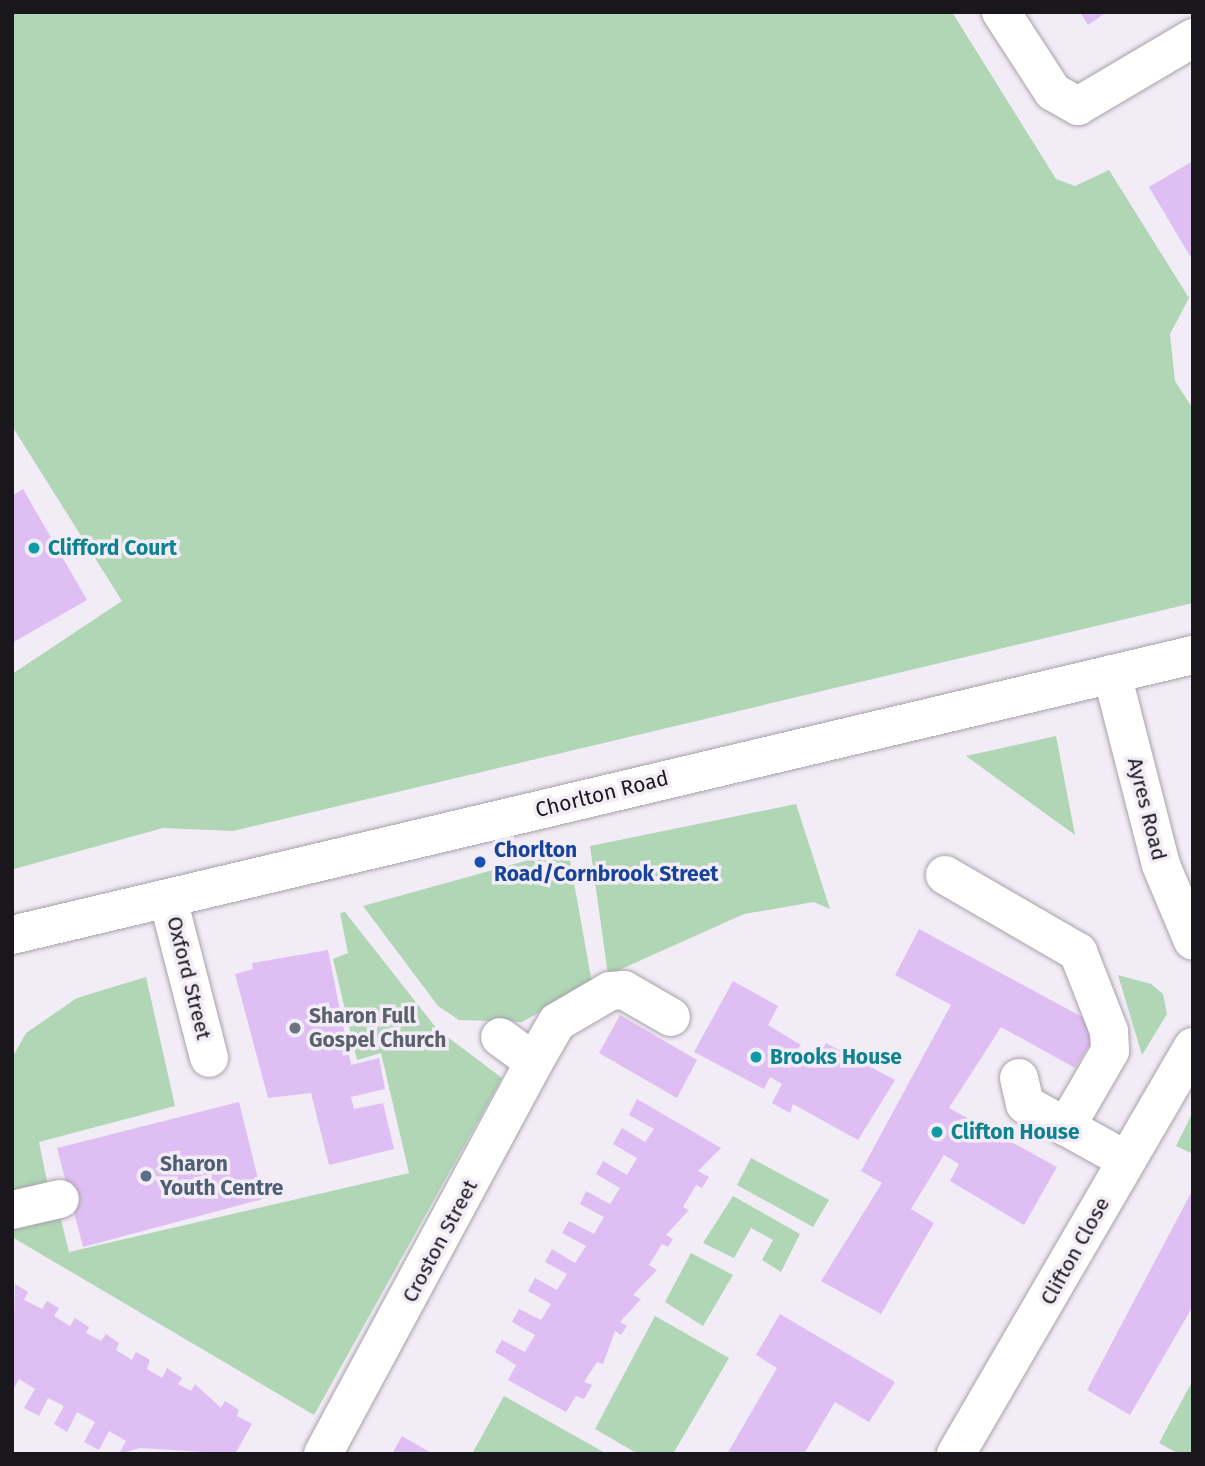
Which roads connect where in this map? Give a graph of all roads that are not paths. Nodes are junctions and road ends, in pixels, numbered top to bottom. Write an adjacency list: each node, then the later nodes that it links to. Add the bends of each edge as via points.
1 (1001, 12): 2 (street, via 1053,92 1084,106)
2 (1193, 38)
3 (1193, 654): 4 (street, Chorlton Road)
4 (1112, 674): 6 (street, Chorlton Road); 8 (street, Ayres Road, via 1161,866)
5 (945, 875): 15 (street, via 1078,953 1109,1031 1110,1051)
6 (168, 899): 7 (street, Chorlton Road); 13 (street, Oxford Street)
7 (12, 935)
8 (1193, 941)
9 (670, 1017): 12 (street, Croston Street, via 624,990 610,991 557,1023)
10 (500, 1037): 12 (street)
11 (1193, 1047): 16 (street, Clifton Close)
12 (540, 1051): 19 (street, Croston Street)
13 (209, 1058)
14 (1019, 1078): 15 (street, via 1025,1104)
15 (1066, 1127): 16 (street)
16 (1126, 1160): 20 (street, Clifton Close)
17 (60, 1199): 18 (street)
18 (12, 1210)
19 (323, 1454)
20 (956, 1454)

